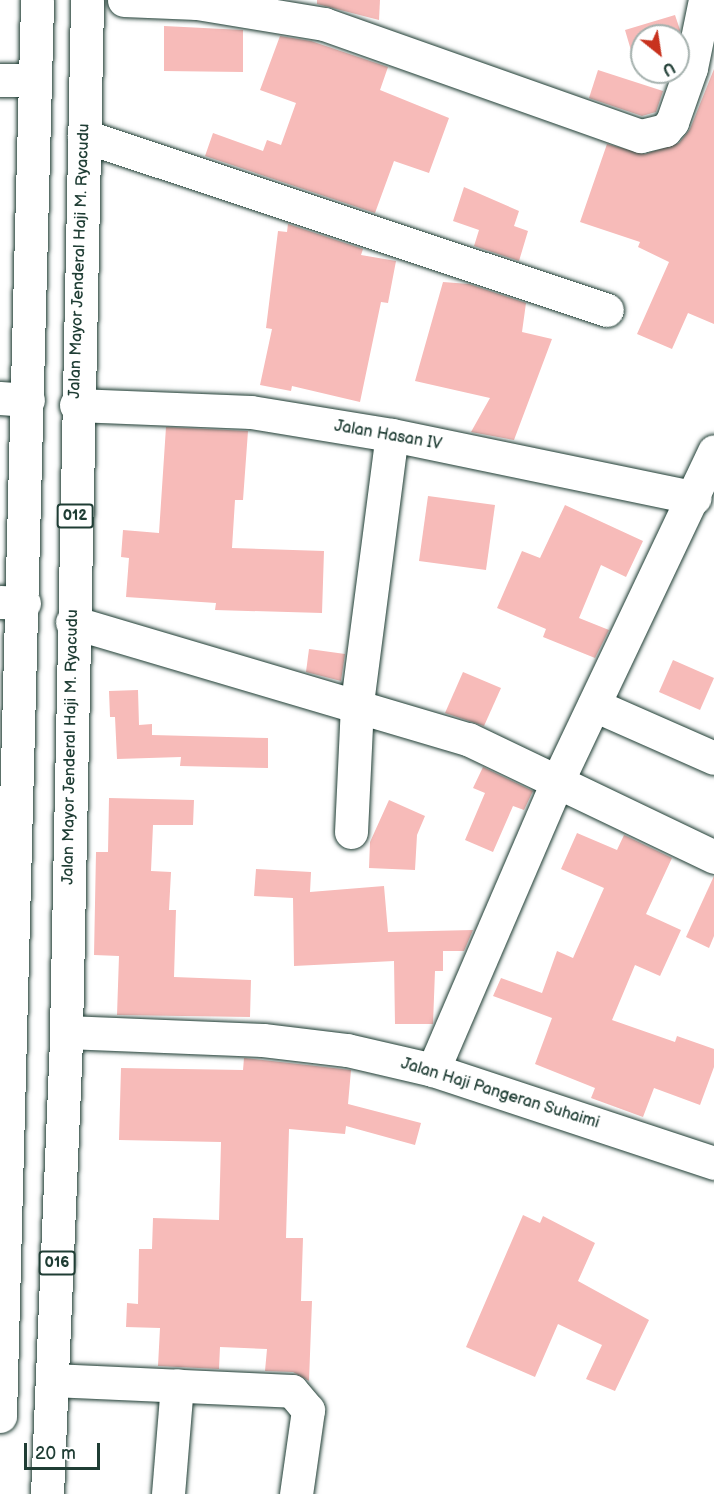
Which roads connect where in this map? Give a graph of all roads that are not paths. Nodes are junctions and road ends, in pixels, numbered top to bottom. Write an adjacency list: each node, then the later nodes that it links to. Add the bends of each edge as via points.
1 (37, 0): 6 (street)
2 (87, 0): 7 (street, Jalan Mayor Jenderal Haji M. Ryacudu / 012)
3 (124, 0): 4 (street, via 197,3 324,24 641,136 665,130 672,122 691,68)
4 (705, 0)
5 (0, 80): 6 (street)
6 (34, 80): 9 (street)
7 (84, 136): 8 (street, via 368,234); 10 (street, Jalan Mayor Jenderal Haji M. Ryacudu / 012)
8 (607, 310)
9 (14, 399): 13 (street)
10 (76, 405): 11 (street, Jalan Hasan IV, via 251,412); 14 (street, Jalan Mayor Jenderal Haji M. Ryacudu / 012)
11 (392, 435): 12 (street, Jalan Hasan IV); 15 (street)
12 (707, 475): 16 (street)
13 (12, 602): 21 (street)
14 (72, 622): 15 (street); 22 (street, Jalan Mayor Jenderal Haji M. Ryacudu / 012)
15 (357, 703): 18 (street, via 468,739); 19 (street)
16 (594, 705): 17 (street); 18 (street)
17 (714, 758)
18 (557, 782): 20 (street); 23 (street)
19 (351, 832)
20 (714, 857)
21 (7, 1030): 27 (street)
22 (66, 1032): 23 (street, Jalan Haji Pangeran Suhaimi, via 263,1040 347,1050); 25 (street, Jalan Mayor Jenderal Haji M. Ryacudu / 016)
23 (433, 1070): 24 (street, Jalan Haji Pangeran Suhaimi)
24 (714, 1163)
25 (52, 1380): 26 (street); 28 (street, Jalan Mayor Jenderal Haji M. Ryacudu / 016)
26 (177, 1386): 29 (street); 30 (street, via 292,1391 303,1399 308,1410)
27 (0, 1416)
28 (47, 1494)
29 (168, 1494)
30 (296, 1494)

